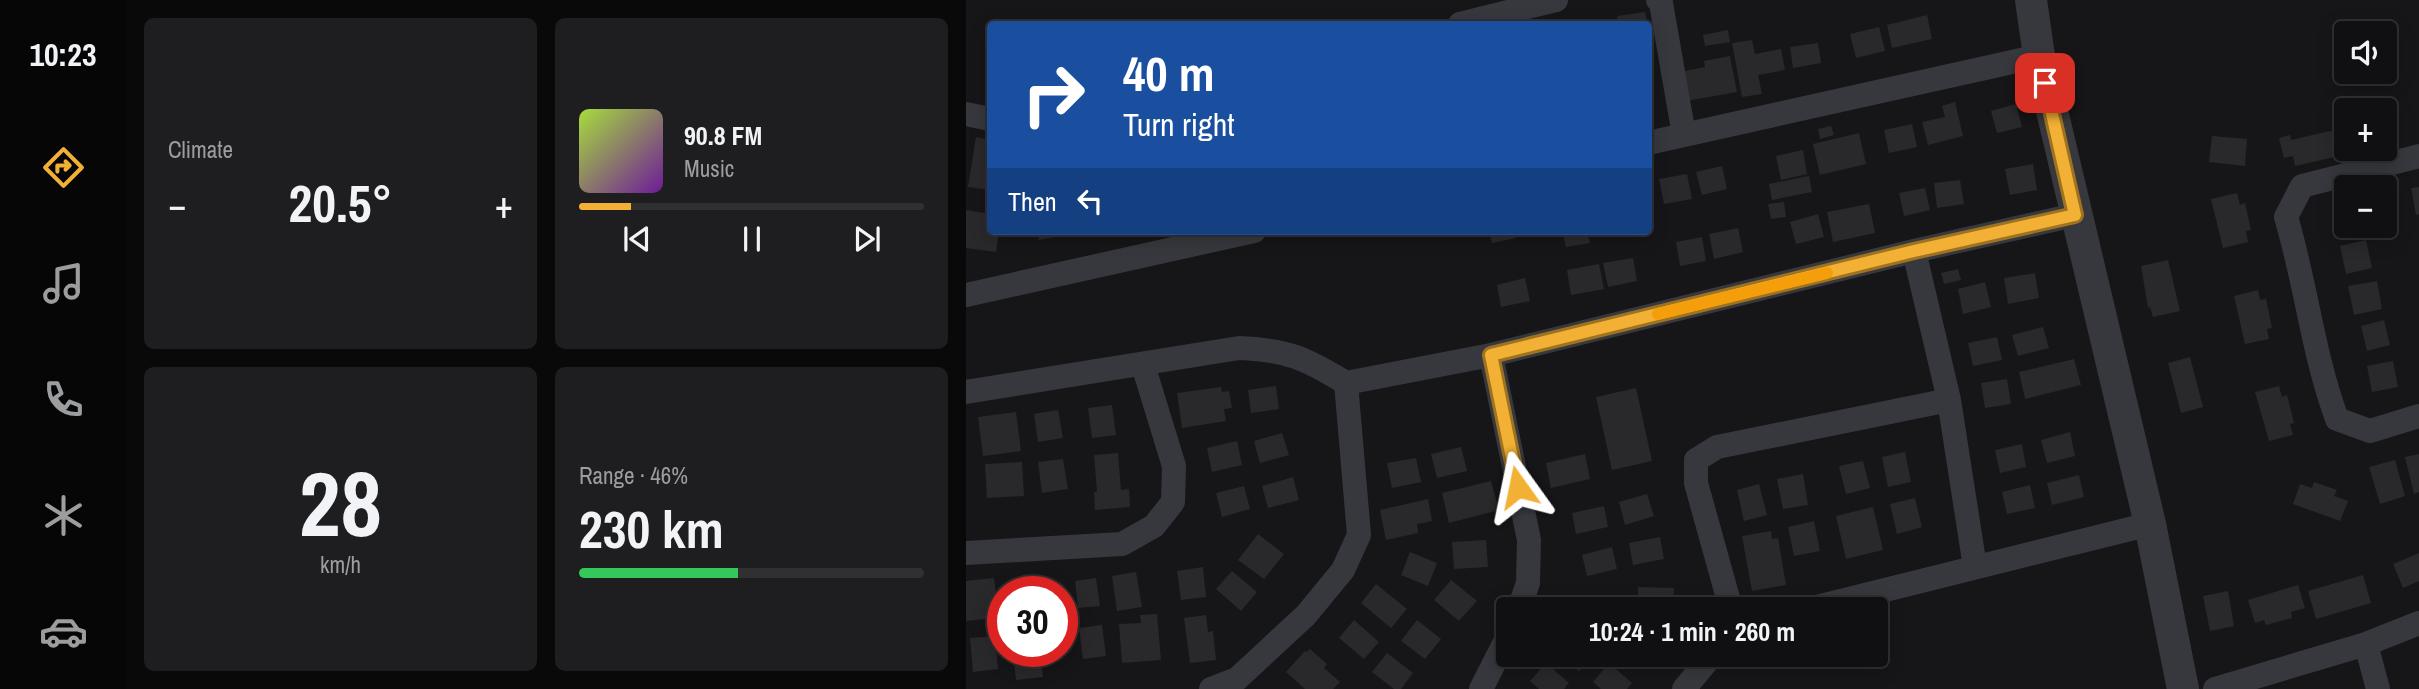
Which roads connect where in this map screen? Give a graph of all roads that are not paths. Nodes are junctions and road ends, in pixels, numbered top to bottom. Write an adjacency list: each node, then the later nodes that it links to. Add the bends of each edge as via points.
1 (1556, 0): 4 (street)
2 (1658, 0): 8 (street)
3 (2031, 0): 5 (street)
4 (1472, 21)
5 (2039, 56): 8 (street); 11 (street)
6 (966, 114): 7 (street)
7 (987, 118)
8 (1684, 135): 9 (street)
9 (1652, 142)
10 (2419, 156): 20 (street, via 2302,186 2286,217 2325,388 2337,419 2370,431)
11 (2075, 215): 13 (street); 21 (street)
12 (1236, 235): 14 (street)
13 (1914, 251): 15 (street); 19 (street)
14 (966, 295)
15 (1491, 355): 17 (street); 24 (street, via 1529,540)
16 (1143, 365): 17 (street, via 1239,348 1276,350 1312,362); 18 (street); 22 (street, via 1174,466 1173,502 1154,526 1122,544)
17 (1346, 383): 31 (street, via 1359,535 1343,570 1306,615 1237,679)
18 (966, 392)
19 (1949, 400): 23 (street); 25 (street, via 1717,447 1696,460 1696,482)
20 (2419, 416)
21 (2150, 524): 23 (street); 34 (street)
22 (966, 553)
23 (1975, 567): 26 (street)
24 (1523, 597)
25 (1728, 597)
26 (1857, 597)
27 (2419, 623): 28 (street)
28 (2366, 644): 35 (street); 36 (street)
29 (1496, 660): 32 (street)
30 (1702, 667): 33 (street)
31 (1211, 689)
32 (1481, 689)
33 (1684, 689)
34 (2183, 689)
35 (2214, 689)
36 (2378, 689)

